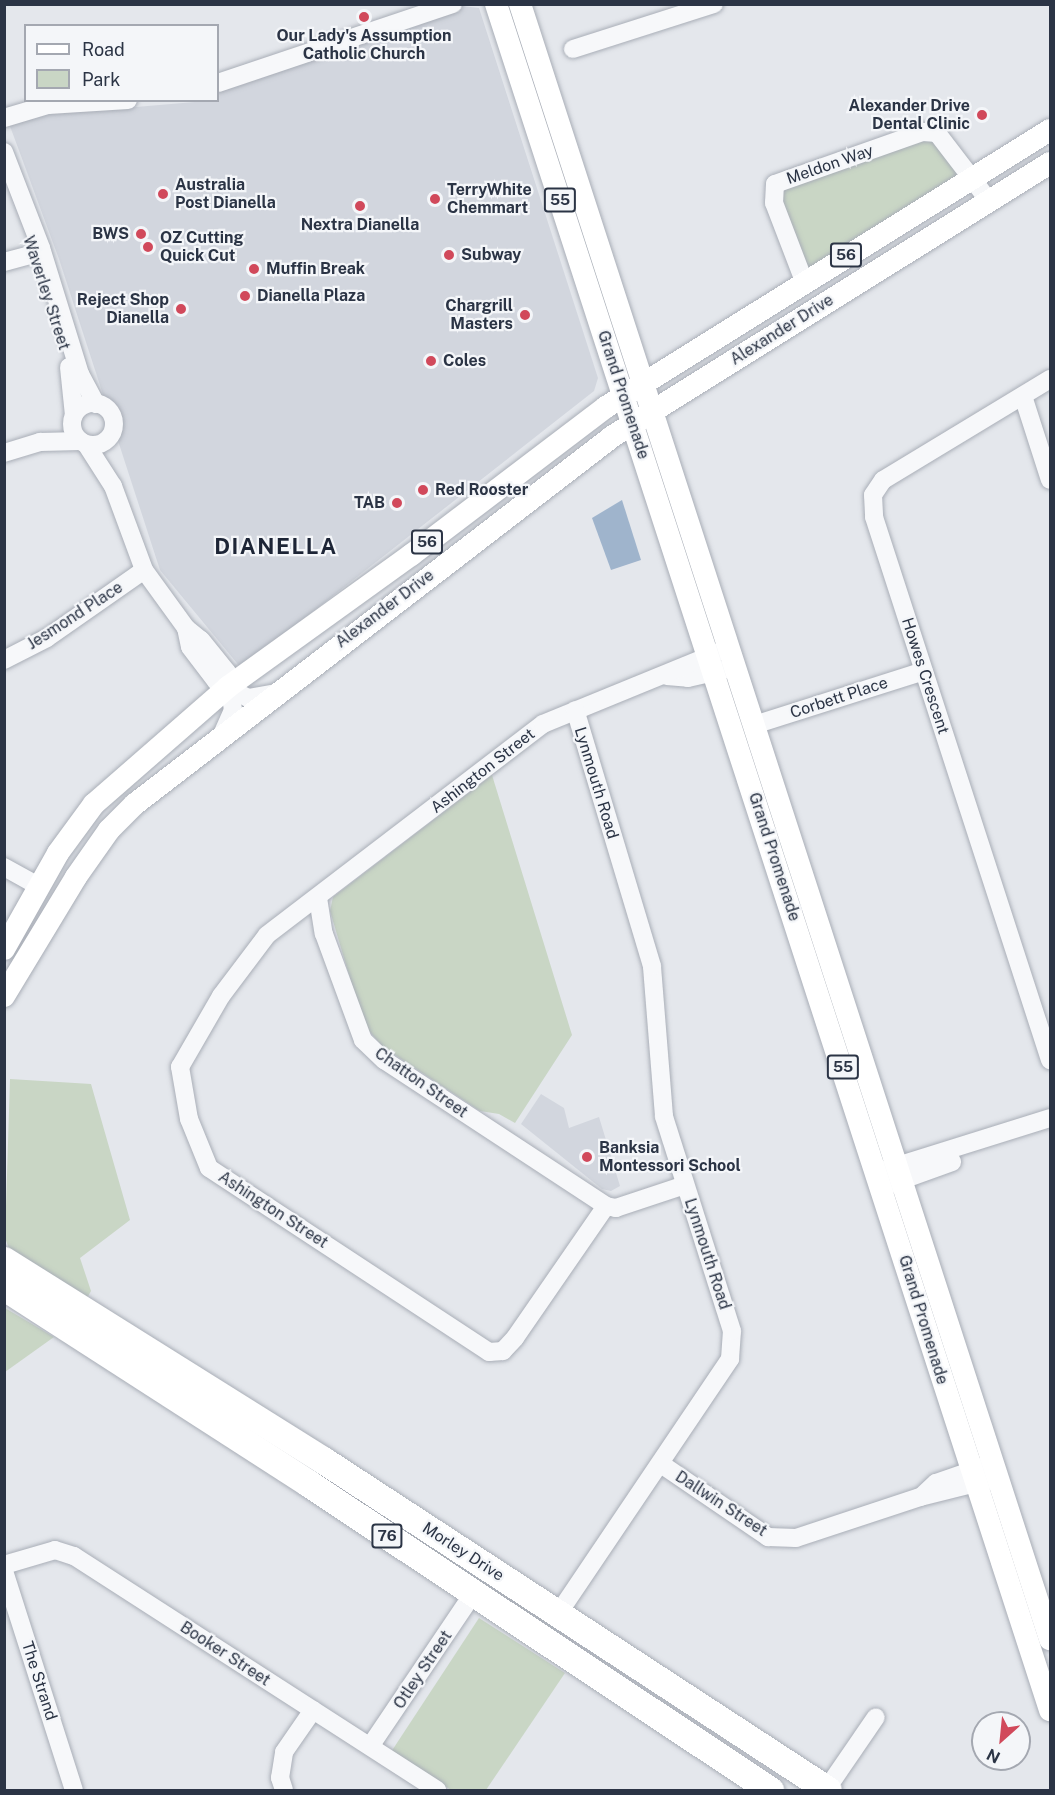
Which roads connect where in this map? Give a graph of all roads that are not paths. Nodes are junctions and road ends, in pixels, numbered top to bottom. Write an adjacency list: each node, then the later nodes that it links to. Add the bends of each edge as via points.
1 (453, 4): 6 (street)
2 (496, 4): 20 (main road, Grand Promenade / 55)
3 (520, 4): 19 (main road, Grand Promenade / 55)
4 (711, 5): 5 (street)
5 (573, 49)
6 (219, 83)
7 (96, 102): 8 (street, via 48,105)
8 (4, 118)
9 (1050, 130): 12 (main road, Alexander Drive / 56)
10 (4, 152): 14 (street, Waverley Street)
11 (1050, 163): 13 (main road, Alexander Drive / 56)
12 (972, 178): 13 (street, Meldon Way); 16 (main road, Alexander Drive / 56); 16 (street, Meldon Way, via 937,133 923,132 775,184 774,203)
13 (989, 201): 23 (main road, Alexander Drive / 56)
14 (38, 253): 15 (street); 17 (street, Waverley Street)
15 (4, 262)
16 (804, 281): 19 (main road, Alexander Drive / 56)
17 (64, 337): 22 (street, Waverley Street); 24 (street, Waverley Street)
18 (1050, 379): 21 (street, Howes Crescent)
19 (643, 382): 20 (main road, Alexander Drive / 56); 23 (main road, Grand Promenade / 55)
20 (623, 395): 25 (main road, Grand Promenade / 55); 36 (main road, Alexander Drive / 56)
21 (1023, 396): 30 (street); 35 (street, Howes Crescent, via 883,480 873,495 874,517)
22 (96, 404): 24 (street, via 81,407); 26 (street, via 111,413 114,425)
23 (652, 411): 25 (main road, Alexander Drive / 56); 34 (main road, Grand Promenade / 55)
24 (74, 416): 27 (street); 28 (street, via 72,429)
25 (633, 423): 34 (main road, Grand Promenade / 55); 37 (main road, Alexander Drive / 56)
26 (110, 437): 28 (street, via 100,444); 31 (street)
27 (40, 442): 28 (street); 29 (street)
28 (83, 443): 31 (street)
29 (4, 453)
30 (1050, 480)
31 (112, 486): 32 (street)
32 (144, 570): 33 (street, Jesmond Place, via 47,638); 36 (street, via 186,628 227,672)
33 (4, 660)
34 (721, 661): 38 (street, Ashington Street, via 688,678 667,676); 39 (main road, Grand Promenade / 55); 46 (main road, Grand Promenade / 55)
35 (924, 671): 39 (street, Corbett Place); 47 (street, Howes Crescent)
36 (228, 687): 37 (street, via 248,698); 40 (street, via 233,710); 42 (main road, Alexander Drive / 56, via 94,804)
37 (275, 693): 40 (main road, Alexander Drive / 56)
38 (575, 711): 43 (street, Ashington Street, via 543,724); 52 (street, Lynmouth Road, via 652,966 664,1116)
39 (754, 725): 46 (main road, Grand Promenade / 55)
40 (222, 735): 45 (main road, Alexander Drive / 56, via 109,830)
41 (4, 867): 42 (street)
42 (38, 886): 44 (main road, Alexander Drive / 56)
43 (318, 898): 53 (street, Chatton Street, via 324,934 363,1040 384,1060); 53 (street, Ashington Street, via 267,935 220,996 180,1067 189,1119 209,1168 489,1352 503,1351 515,1338)
44 (4, 949)
45 (4, 996)
46 (835, 1008): 51 (main road, Grand Promenade / 55)
47 (1050, 1060)
48 (1050, 1118): 50 (street)
49 (1050, 1129): 50 (street)
50 (973, 1149): 51 (street)
51 (889, 1176): 56 (main road, Grand Promenade / 55); 57 (main road, Grand Promenade / 55)
52 (685, 1185): 53 (street, via 616,1208); 55 (street, Lynmouth Road, via 732,1331 730,1359)
53 (606, 1206)
54 (5, 1267): 60 (highway, Morley Drive / 76, via 253,1446); 61 (highway, Morley Drive / 76, via 128,1334)
55 (662, 1464): 57 (street, Dallwin Street, via 768,1537 796,1538); 61 (street, Lynmouth Road)
56 (996, 1470): 57 (street, Dallwin Street); 62 (main road, Grand Promenade / 55)
57 (972, 1478): 64 (main road, Grand Promenade / 55)
58 (4, 1565): 66 (street, Booker Street, via 55,1550 74,1556)
59 (4, 1571): 70 (street, The Strand)
60 (474, 1594): 65 (highway, Morley Drive / 76); 68 (street, Otley Street)
61 (558, 1614): 63 (highway, Morley Drive / 76)
62 (1050, 1639)
63 (650, 1676): 65 (highway); 69 (highway, Morley Drive / 76)
64 (1048, 1697)
65 (635, 1700): 73 (highway, Morley Drive / 76)
66 (313, 1710): 68 (street, Booker Street); 71 (street, via 284,1752 280,1778)
67 (876, 1717): 69 (street)
68 (372, 1745): 72 (street, Booker Street)
69 (827, 1790)
70 (74, 1791)
71 (284, 1791)
72 (437, 1791)
73 (770, 1791)

